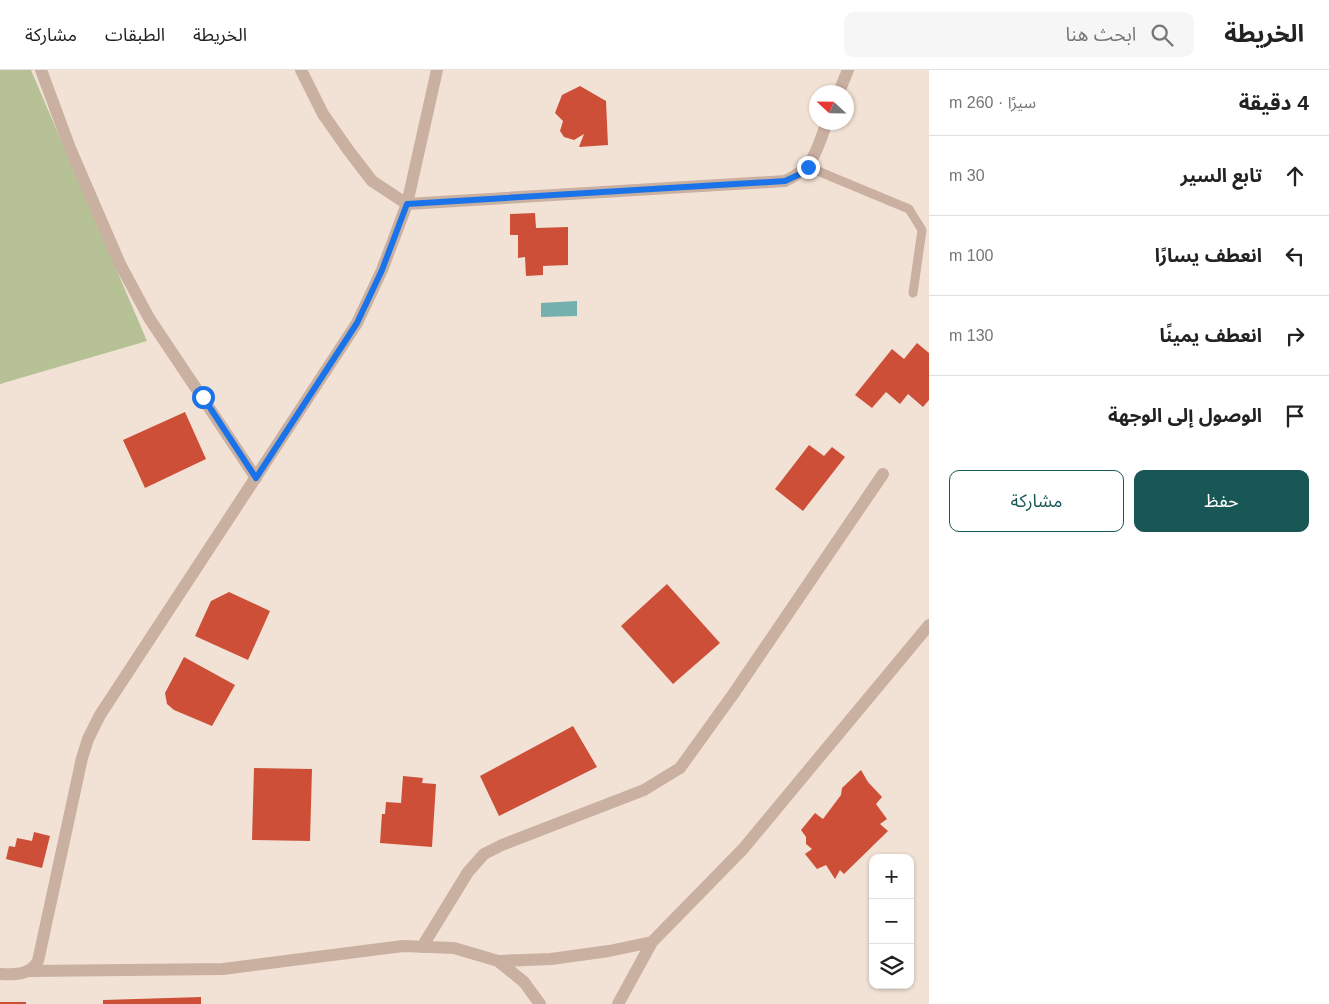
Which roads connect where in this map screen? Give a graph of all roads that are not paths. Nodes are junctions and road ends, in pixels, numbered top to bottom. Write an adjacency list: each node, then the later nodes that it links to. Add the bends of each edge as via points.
1 (41, 70): 11 (street, via 70,148 120,264 150,318)
2 (301, 70): 8 (street, via 323,114 372,181)
3 (437, 70): 8 (street)
4 (848, 70): 5 (street)
5 (842, 85)
6 (824, 130): 7 (street)
7 (808, 167): 8 (street, via 785,181); 9 (lane, via 909,209 922,230)
8 (407, 204): 11 (street, via 382,270 357,323)
9 (913, 293)
10 (883, 474): 14 (street, via 680,768 644,790 484,854 468,872)
11 (256, 478): 16 (street, via 104,707 88,739 41,953 35,967)
12 (929, 625): 13 (street, via 743,848)
13 (652, 942): 15 (street, via 551,960); 19 (street)
14 (422, 947): 15 (street, via 454,948); 16 (street, via 403,946 223,969)
15 (498, 961): 18 (street, via 524,982)
16 (29, 971): 17 (street)
17 (0, 974)
18 (540, 1004)
19 (618, 1004)

